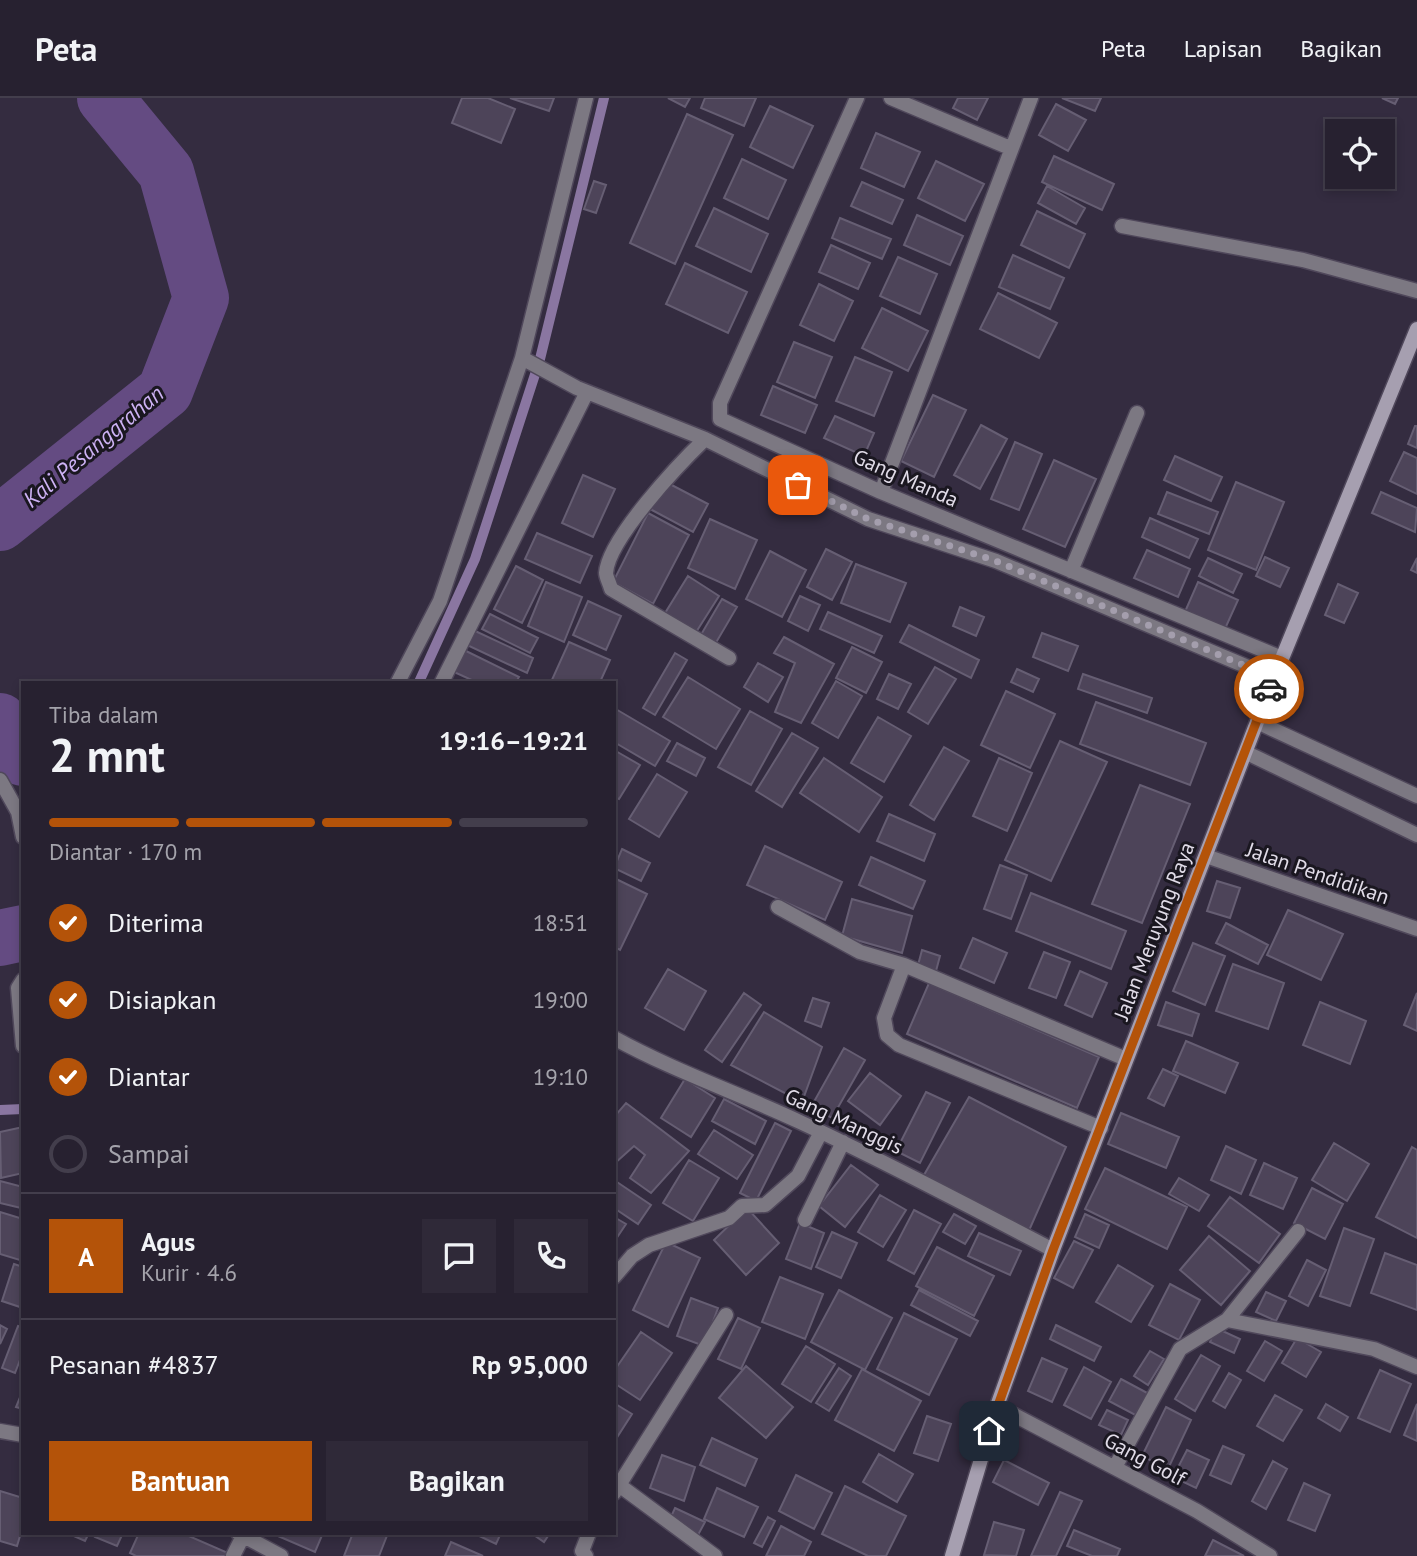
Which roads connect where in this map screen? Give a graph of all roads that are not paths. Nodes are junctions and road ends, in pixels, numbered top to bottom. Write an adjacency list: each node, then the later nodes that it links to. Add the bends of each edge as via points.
1 (586, 98): 9 (street)
2 (857, 98): 13 (street, Gang Manda, via 720,403 720,419)
3 (891, 98): 5 (street)
4 (1031, 98): 5 (street)
5 (1010, 148): 13 (street)
6 (1122, 226): 7 (street, via 1303,260)
7 (1417, 290)
8 (1417, 329): 16 (main road, Jalan Meruyung Raya)
9 (529, 361): 10 (street); 18 (street, via 440,601)
10 (587, 392): 12 (street); 19 (street)
11 (1137, 413): 14 (street)
12 (705, 439): 15 (street, via 663,481 614,550 606,573 611,589); 17 (street, via 868,519 996,561)
13 (881, 492): 14 (street, Gang Manda)
14 (1071, 571): 16 (street, Gang Manda)
15 (729, 658)
16 (1282, 659): 17 (main road, Jalan Meruyung Raya)
17 (1274, 678): 20 (main road, Jalan Meruyung Raya)
18 (399, 681)
19 (442, 681)
20 (1257, 722): 21 (main road, Jalan Meruyung Raya); 23 (street)
21 (1247, 753): 25 (street); 26 (main road, Jalan Meruyung Raya)
22 (0, 780): 24 (street)
23 (1417, 796)
24 (21, 827)
25 (1417, 835)
26 (1206, 856): 28 (street, Jalan Pendidikan); 33 (main road, Jalan Meruyung Raya)
27 (778, 907): 29 (street, via 860,952)
28 (1417, 929)
29 (904, 965): 33 (street); 34 (street, via 884,1018 887,1035 899,1045)
30 (21, 983): 31 (street)
31 (21, 1023)
32 (616, 1039): 35 (street, Gang Manggis)
33 (1126, 1059): 34 (main road, Jalan Meruyung Raya)
34 (1101, 1128): 39 (main road, Jalan Meruyung Raya)
35 (821, 1132): 36 (street, Gang Manggis); 40 (street, via 798,1176 765,1205 742,1206 729,1218 649,1245)
36 (843, 1142): 37 (street); 39 (street, Gang Manggis)
37 (805, 1220)
38 (1298, 1231): 42 (street)
39 (1053, 1250): 44 (main road, Jalan Meruyung Raya)
40 (616, 1275)
41 (726, 1315): 48 (street)
42 (1227, 1321): 43 (street, via 1374,1349); 47 (street, via 1180,1349)
43 (1417, 1367)
44 (997, 1406): 47 (street, Gang Golf); 56 (main road, Jalan Meruyung Raya)
45 (0, 1431): 46 (street)
46 (21, 1435)
47 (1115, 1466): 57 (street, Gang Golf)
48 (617, 1489): 55 (street)
49 (240, 1535): 52 (street)
50 (242, 1535): 53 (street)
51 (588, 1535): 54 (street, via 582,1551)
52 (233, 1556)
53 (281, 1556)
54 (586, 1556)
55 (715, 1556)
56 (952, 1556)
57 (1270, 1556)

